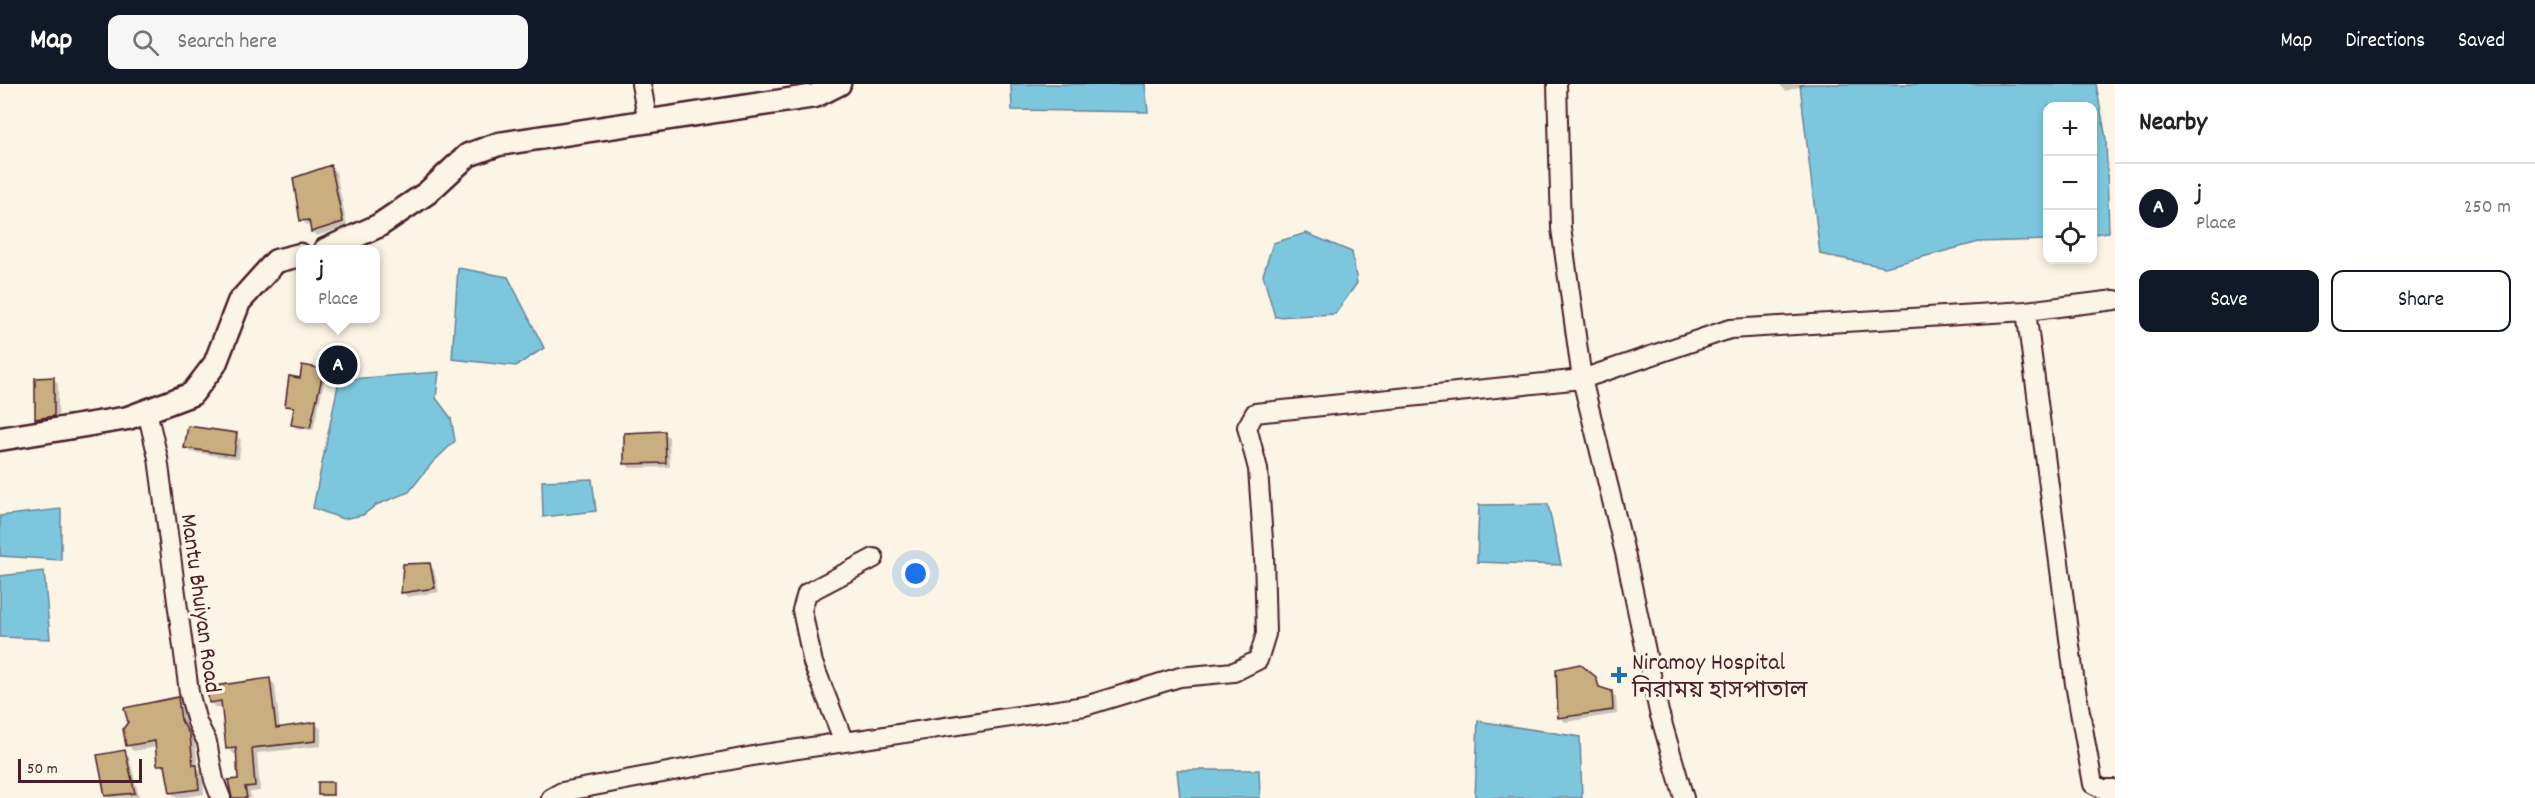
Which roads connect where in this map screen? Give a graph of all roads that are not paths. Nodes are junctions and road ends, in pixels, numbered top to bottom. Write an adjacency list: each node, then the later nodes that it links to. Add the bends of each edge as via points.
1 (641, 84): 4 (street)
2 (839, 84): 4 (street, via 814,96)
3 (1557, 84): 9 (street, via 1561,228)
4 (648, 123): 5 (street, via 499,144 468,155 428,193 378,226)
5 (334, 245)
6 (296, 256): 10 (street, via 276,261 239,302 215,364 192,394)
7 (2115, 300): 8 (street)
8 (2026, 311): 9 (street, via 1730,330); 14 (street, via 2075,684 2092,784)
9 (1582, 379): 13 (street, via 1255,413 1247,427 1258,469 1266,634 1258,660 1234,672 1180,677 1085,706); 17 (street, via 1659,712)
10 (147, 411): 11 (street, via 128,418); 15 (street, Mantu Bhuiyan Road, via 158,458 189,692)
11 (0, 440)
12 (874, 558): 13 (street, via 807,592 802,610 813,663)
13 (844, 742): 16 (street, via 677,769 562,792)
14 (2115, 789)
15 (221, 798)
16 (551, 798)
17 (1684, 798)

